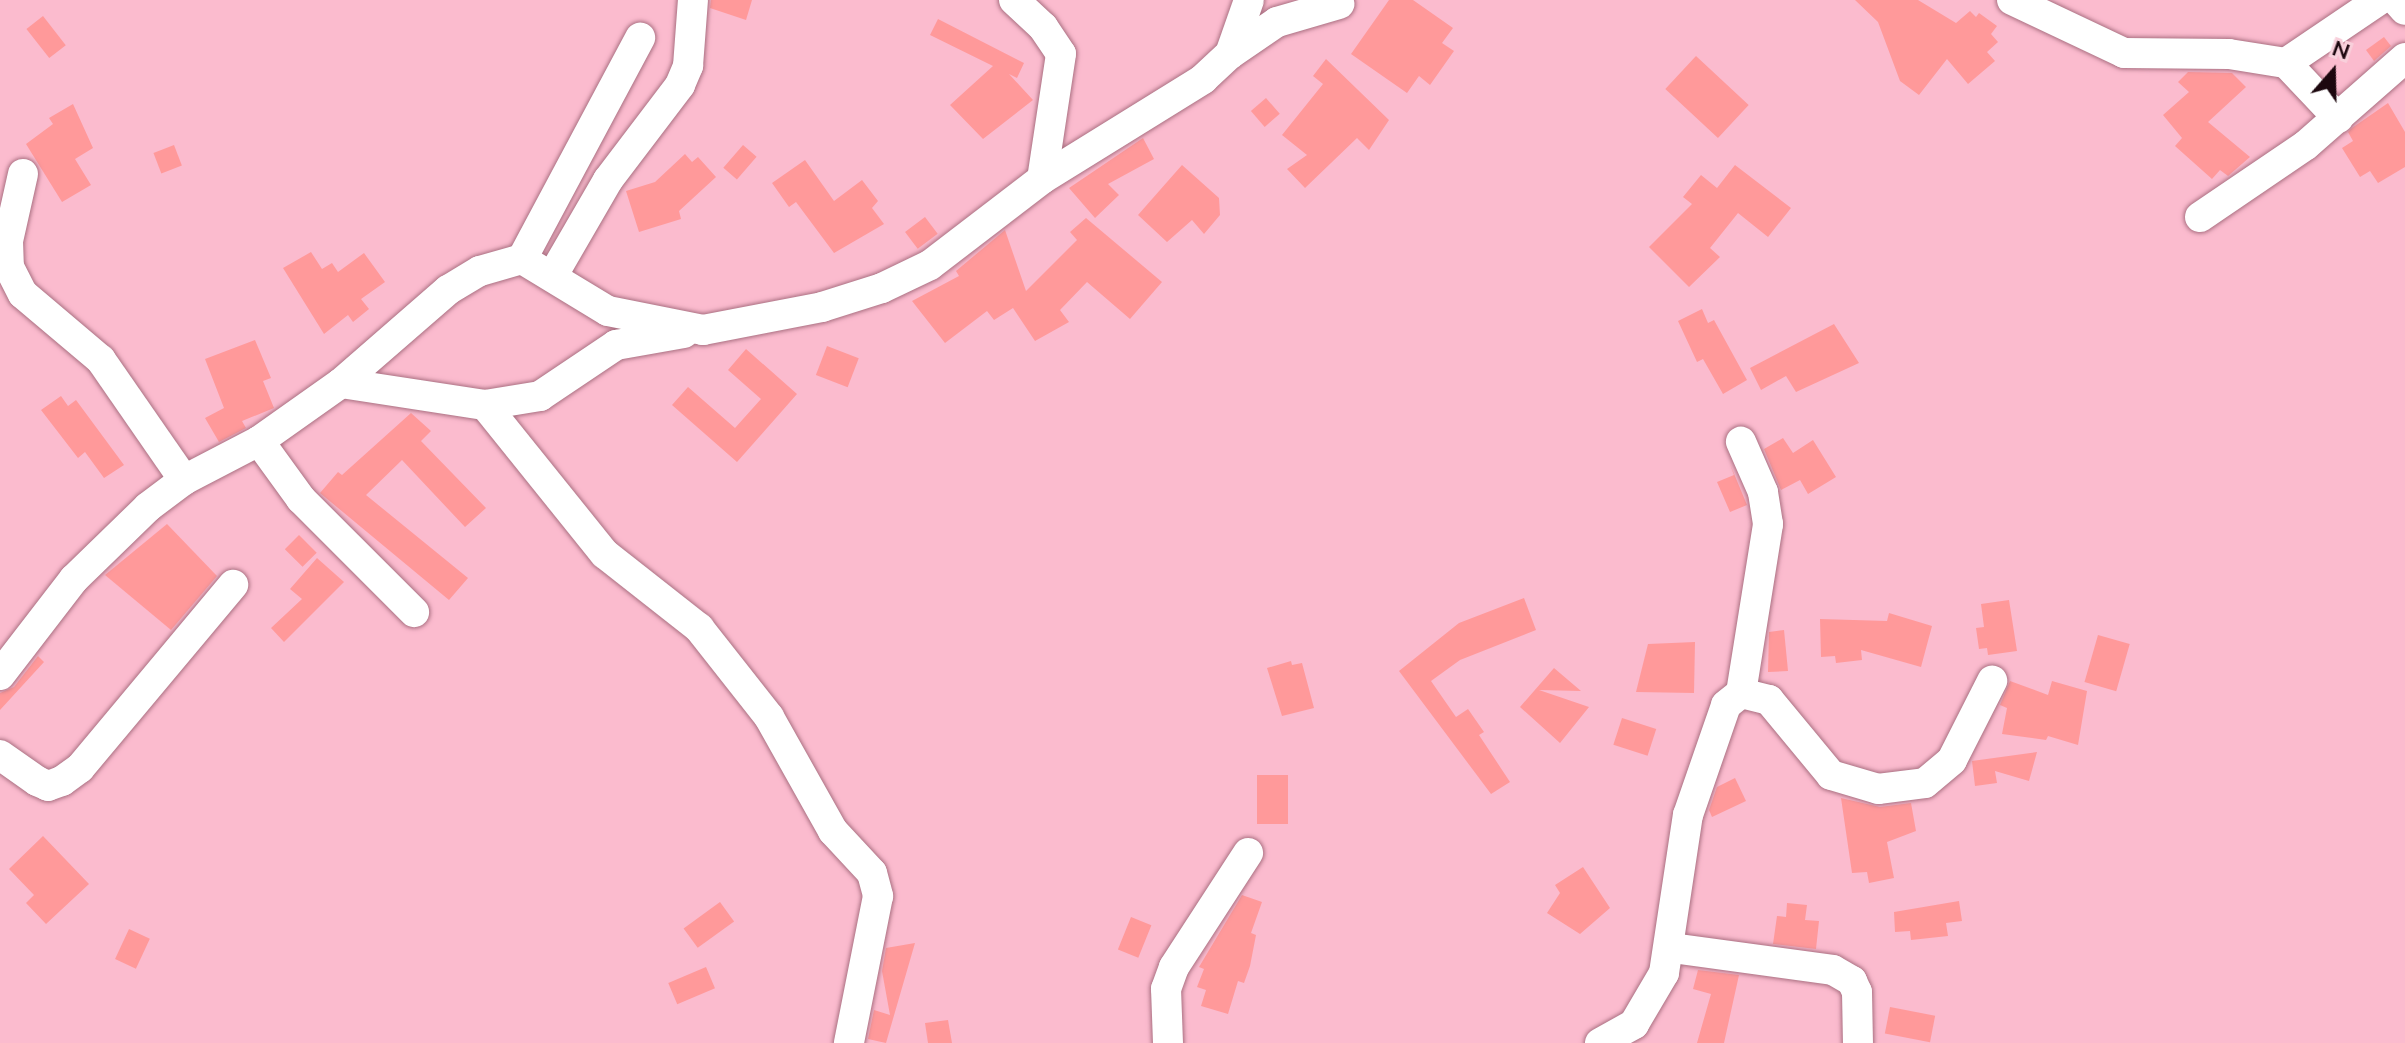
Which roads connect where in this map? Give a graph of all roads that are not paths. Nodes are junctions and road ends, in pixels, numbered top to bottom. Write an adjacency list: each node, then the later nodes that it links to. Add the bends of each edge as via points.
1 (693, 0): 18 (street, via 688,66 680,85 608,180)
2 (1014, 0): 15 (street, via 1043,27 1061,54)
3 (1249, 0): 10 (street)
4 (2012, 0): 12 (street, via 2124,53 2229,54)
5 (2379, 0): 12 (street)
6 (2396, 0): 8 (street)
7 (1339, 4): 10 (street, via 1277,22)
8 (2405, 10)
9 (640, 38): 17 (street)
10 (1230, 54): 15 (street, via 1203,79)
11 (2405, 58): 13 (street)
12 (2286, 63): 13 (street)
13 (2338, 118): 16 (street)
14 (23, 174): 24 (street, via 8,241 9,267 23,294 101,360)
15 (1042, 179): 19 (street, via 930,265 882,288 822,307)
16 (2200, 217)
17 (522, 259): 18 (street); 20 (street, via 480,271 448,290)
18 (553, 275): 19 (street, via 608,311)
19 (703, 330): 21 (street, via 616,345 540,396)
20 (341, 383): 21 (street); 22 (street)
21 (485, 405): 33 (street, via 605,554 699,628 769,717 833,831 872,873 878,896)
22 (259, 441): 24 (street); 26 (street, via 301,499)
23 (1741, 442): 29 (street, via 1763,492 1768,524)
24 (184, 480): 27 (street, via 148,507 74,579)
25 (233, 585): 30 (street, via 80,768 48,786)
26 (414, 612)
27 (0, 675)
28 (1992, 681): 29 (street, via 1952,760 1925,783 1878,789 1831,775 1769,700)
29 (1741, 693): 32 (street, via 1720,717 1688,815)
30 (0, 755)
31 (1248, 853): 34 (street, via 1174,967 1166,989)
32 (1672, 948): 35 (street, via 1664,973 1634,1024); 36 (street, via 1833,970 1852,981 1857,992)
33 (849, 1043)
34 (1168, 1043)
35 (1600, 1043)
36 (1858, 1043)

